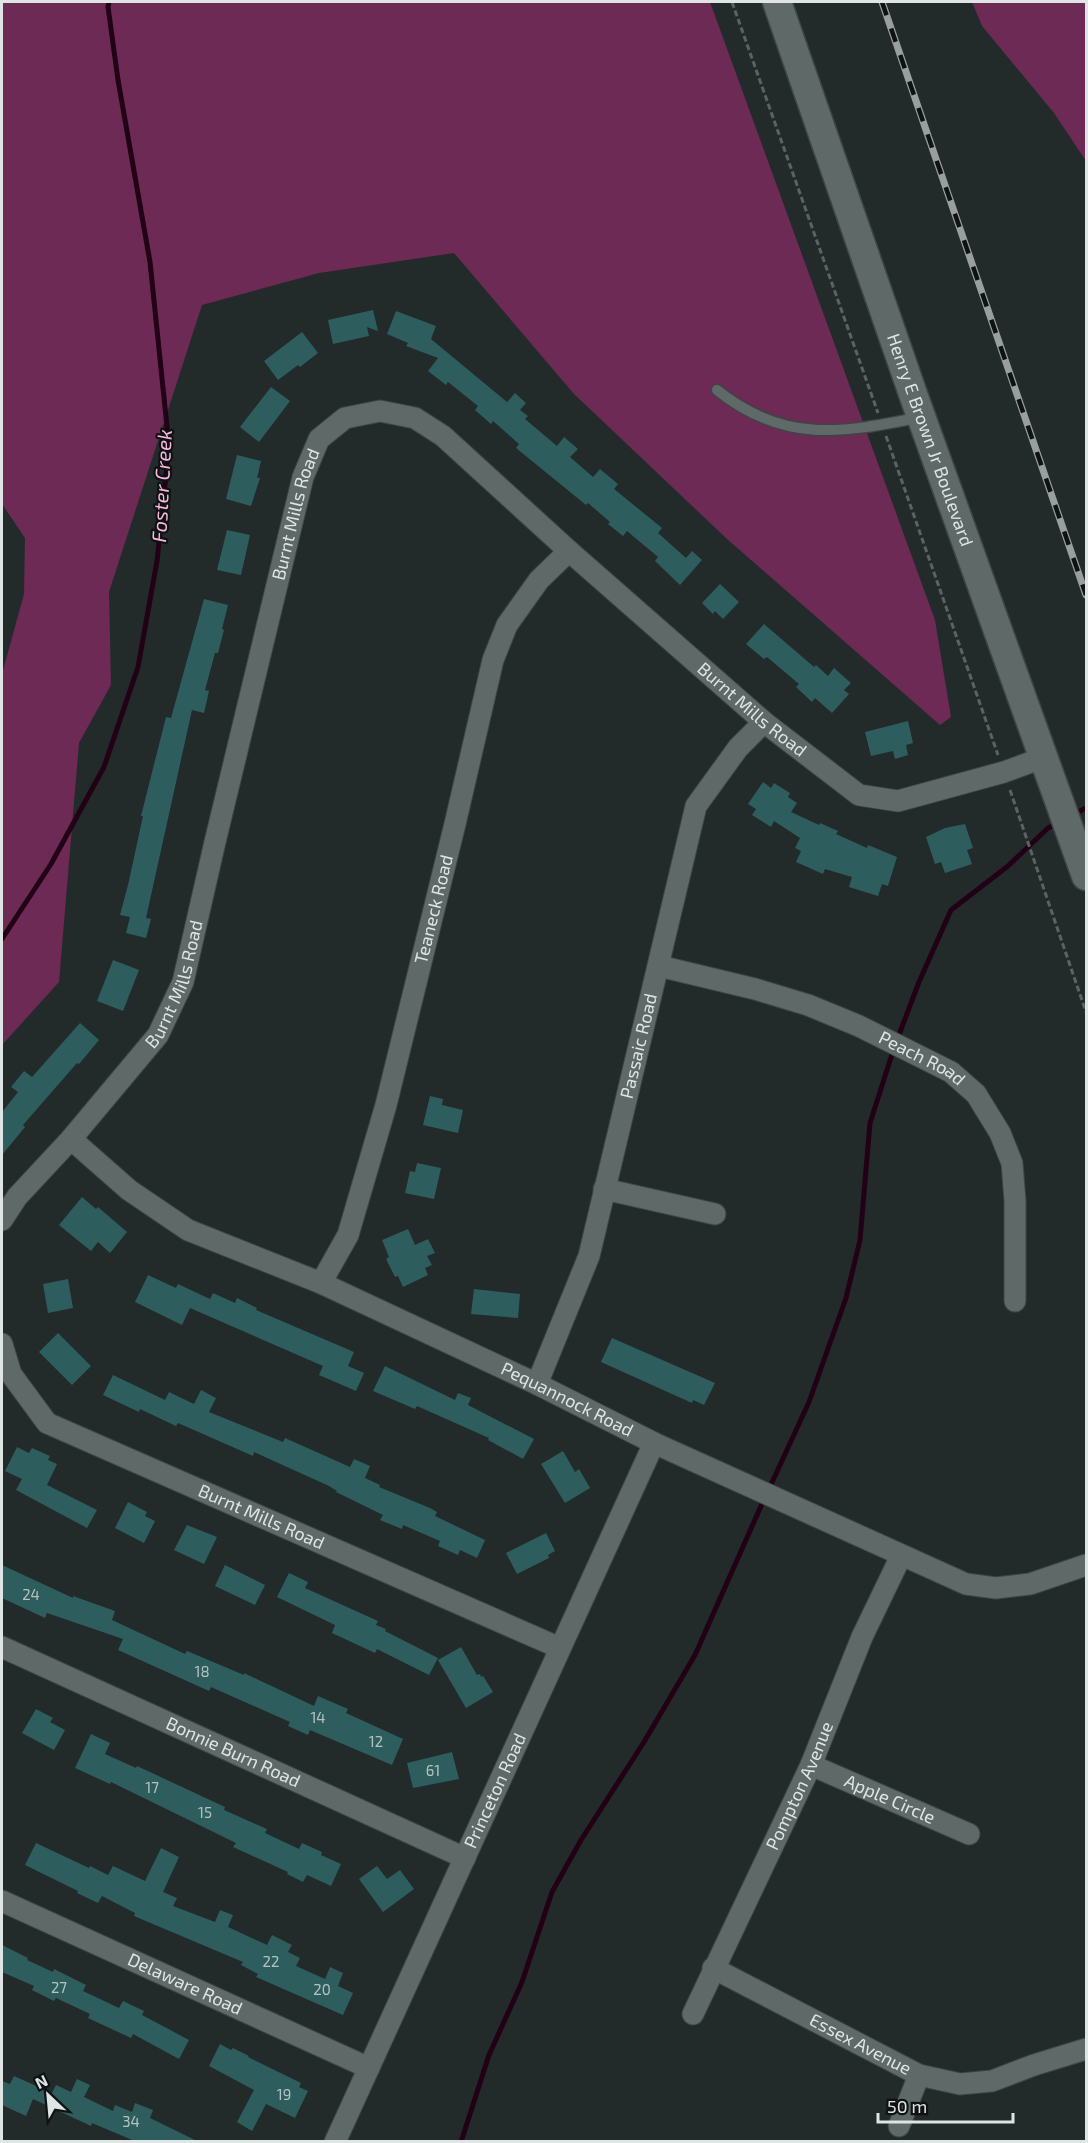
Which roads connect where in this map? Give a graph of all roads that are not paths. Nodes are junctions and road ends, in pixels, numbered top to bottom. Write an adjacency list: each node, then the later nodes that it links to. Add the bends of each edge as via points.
1 (777, 2): 3 (main road, Henry E Brown Jr Boulevard)
2 (717, 390): 3 (lane, via 737,407 780,425 811,431 847,430)
3 (922, 417): 6 (main road, Henry E Brown Jr Boulevard)
4 (568, 551): 5 (street, Burnt Mills Road); 9 (street, Burnt Mills Road, via 443,436 415,418 380,411 345,418 319,439 303,477 183,981 158,1035); 13 (street, Teaneck Road, via 539,580 507,625 493,660 386,1105 348,1234)
5 (764, 722): 6 (street, Burnt Mills Road, via 859,795 898,801); 8 (street, Passaic Road, via 738,748 696,806)
6 (1045, 757): 7 (main road, Henry E Brown Jr Boulevard)
7 (1086, 876)
8 (659, 966): 10 (street, Passaic Road); 14 (street, Peach Road, via 755,988 808,1005 860,1026 951,1072 976,1094 1000,1133 1012,1163 1016,1201)
9 (71, 1139): 12 (street, Burnt Mills Road, via 17,1197); 13 (street, Pequannock Road, via 129,1190 189,1230)
10 (604, 1189): 11 (street); 16 (street, Passaic Road, via 589,1256)
11 (715, 1214)
12 (2, 1220)
13 (321, 1283): 16 (street, Pequannock Road)
14 (1015, 1301)
15 (2, 1344): 21 (street, Burnt Mills Road, via 10,1374 46,1423)
16 (537, 1384): 17 (street, Pequannock Road)
17 (654, 1443): 18 (street, Pequannock Road); 21 (street, Princeton Road)
18 (901, 1556): 19 (street, Pequannock Road, via 966,1584 996,1588 1030,1584); 22 (street, Pompton Avenue, via 862,1637)
19 (1086, 1565)
20 (2, 1647): 24 (street, Bonnie Burn Road)
21 (560, 1648): 24 (street, Princeton Road)
22 (811, 1765): 23 (street, Apple Circle); 26 (street, Pompton Avenue)
23 (969, 1834)
24 (465, 1858): 29 (street, Princeton Road)
25 (2, 1901): 29 (street, Delaware Road)
26 (713, 1968): 27 (street, Pompton Avenue); 30 (street, Essex Avenue)
27 (693, 2014)
28 (1086, 2049): 30 (street, Essex Avenue, via 992,2081 960,2084)
29 (369, 2068): 32 (street, Princeton Road)
30 (919, 2075): 31 (street)
31 (899, 2126)
32 (335, 2142)

